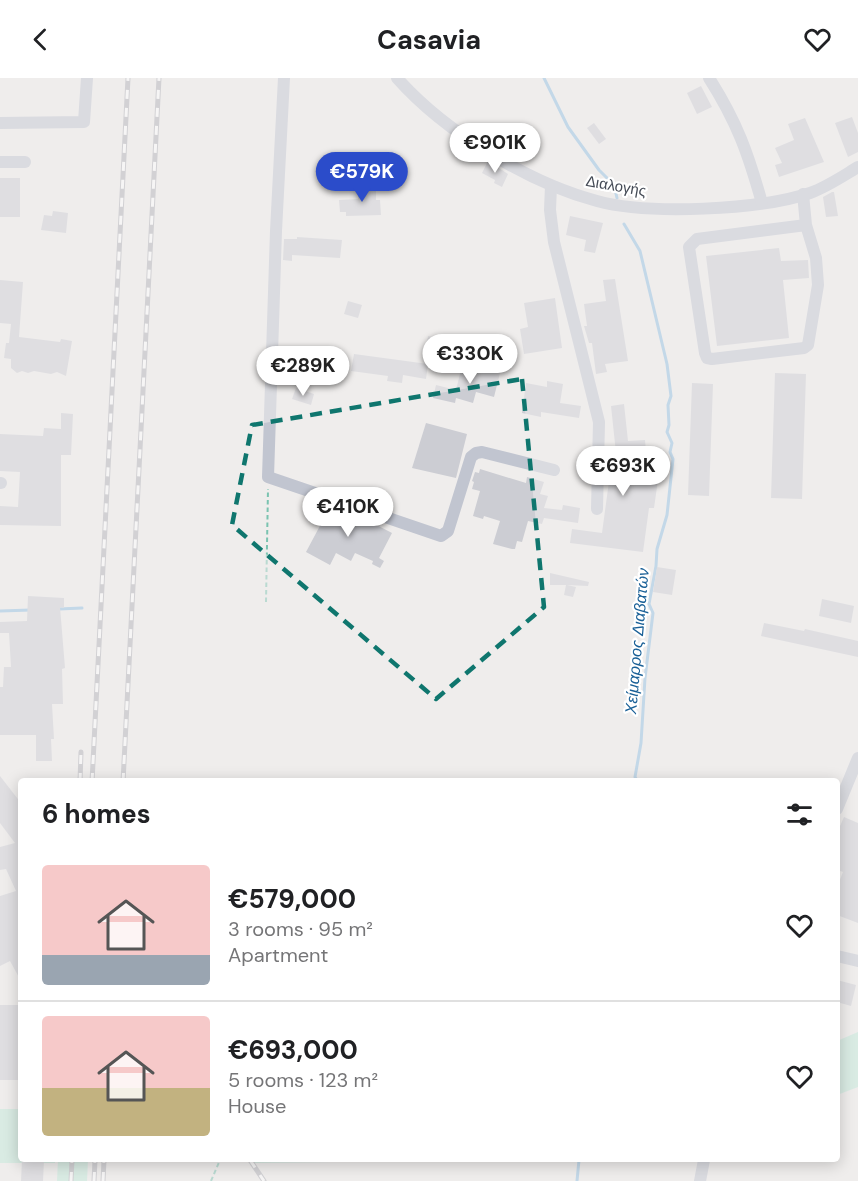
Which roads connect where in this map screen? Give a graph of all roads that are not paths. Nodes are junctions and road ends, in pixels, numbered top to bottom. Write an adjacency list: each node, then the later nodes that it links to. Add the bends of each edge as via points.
1 (87, 78): 5 (street, via 84,122)
2 (284, 78): 13 (street, via 268,477 441,536 448,531 471,457 476,453)
3 (397, 78): 9 (street, Διαλογής, via 431,112)
4 (709, 78): 11 (street, via 740,133)
5 (0, 123)
6 (0, 162): 7 (street)
7 (25, 162)
8 (858, 166): 10 (street, Διαλογής)
9 (551, 186): 11 (street, Διαλογής, via 600,202 631,206 689,209); 14 (street, via 554,242 599,422)
10 (803, 194): 11 (street, Διαλογής); 12 (street)
11 (762, 203)
12 (806, 225): 12 (street, via 697,240 689,247 707,358 808,345 818,285 816,258)
13 (554, 470)
14 (597, 508)
15 (858, 758): 16 (street)
16 (840, 802)
17 (840, 957): 18 (street)
18 (858, 961)
19 (704, 1162): 20 (street)
20 (700, 1181)

